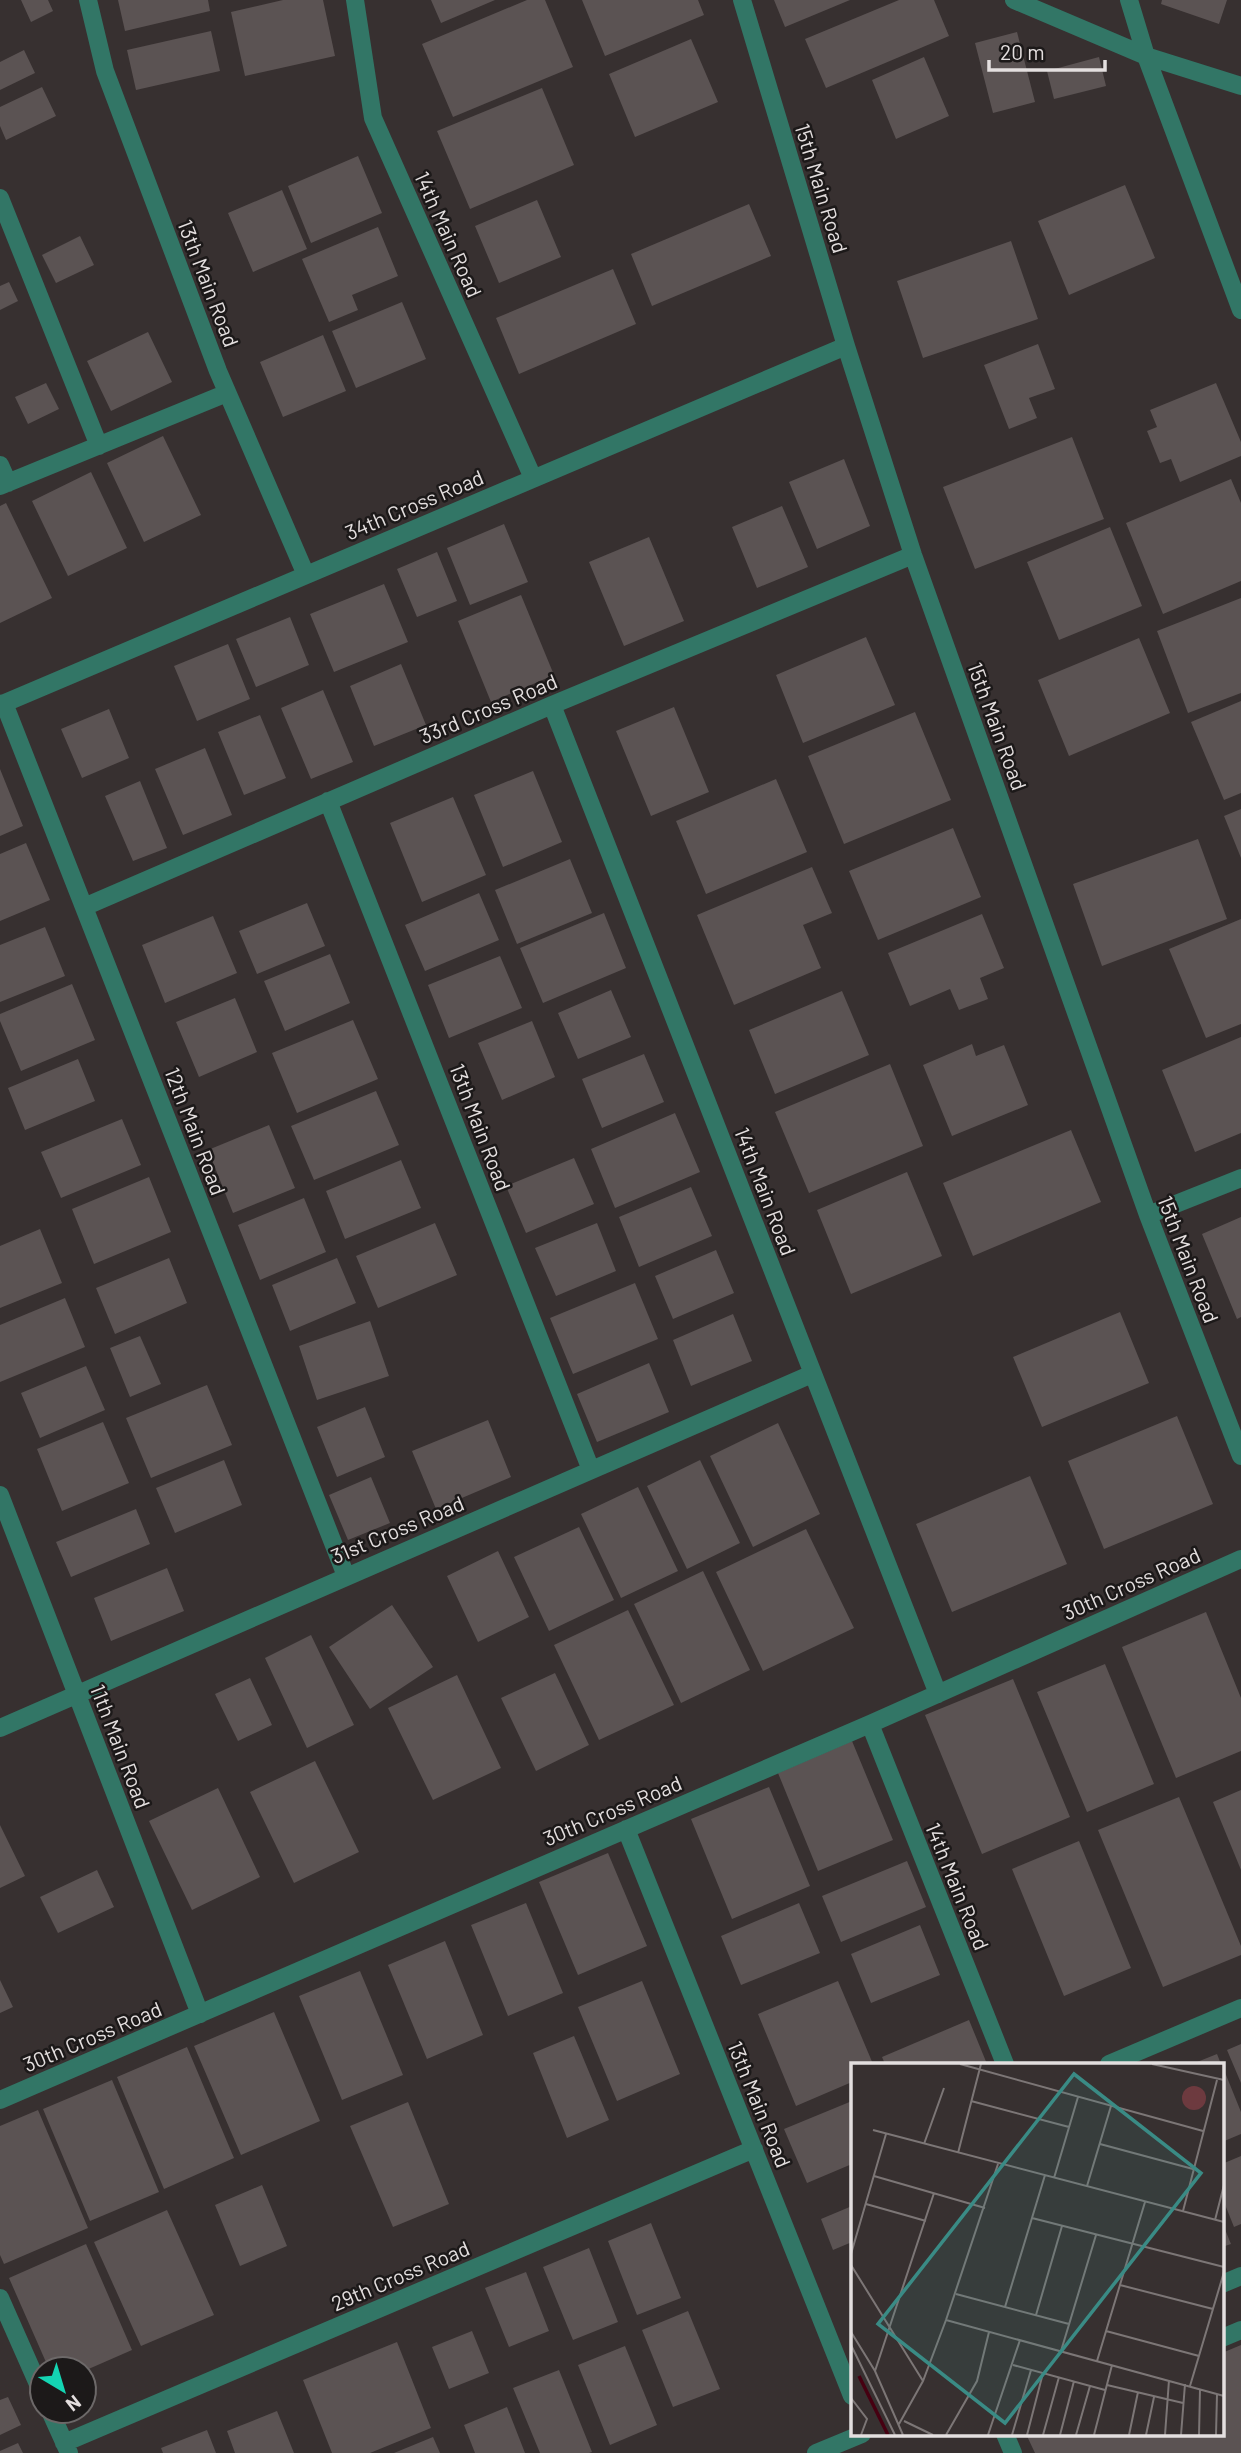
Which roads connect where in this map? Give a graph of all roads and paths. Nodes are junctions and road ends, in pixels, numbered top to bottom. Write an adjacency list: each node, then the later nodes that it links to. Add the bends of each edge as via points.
1 (88, 0): 11 (street, 13th Main Road, via 105,71)
2 (355, 0): 14 (street, 14th Main Road, via 373,118)
3 (742, 0): 10 (street, 15th Main Road)
4 (1014, 0): 6 (street)
5 (1129, 0): 6 (street)
6 (1146, 56): 7 (street); 9 (street)
7 (1241, 86)
8 (0, 198): 12 (street)
9 (1241, 310)
10 (846, 346): 14 (street, 34th Cross Road); 16 (street, 15th Main Road)
11 (227, 393): 12 (street); 17 (street, 13th Main Road)
12 (99, 446): 15 (street)
13 (0, 465): 15 (street)
14 (533, 478): 17 (street, 34th Cross Road)
15 (4, 484)
16 (913, 555): 19 (street, 33rd Cross Road); 23 (street, 15th Main Road)
17 (306, 575): 18 (street, 34th Cross Road)
18 (2, 704): 21 (street, 12th Main Road)
19 (552, 705): 20 (street, 33rd Cross Road); 24 (street, 14th Main Road)
20 (328, 802): 21 (street, 33rd Cross Road); 26 (street, 13th Main Road)
21 (84, 907): 29 (street, 12th Main Road)
22 (1241, 1178): 23 (street)
23 (1148, 1215): 25 (street, 15th Main Road)
24 (812, 1374): 26 (street, 31st Cross Road); 31 (street, 14th Main Road)
25 (1241, 1456)
26 (591, 1470): 29 (street, 31st Cross Road)
27 (0, 1495): 30 (street, 11th Main Road)
28 (1241, 1559): 31 (street, 30th Cross Road)
29 (345, 1576): 30 (street, 31st Cross Road)
30 (77, 1693): 33 (street, 31st Cross Road); 36 (street, 11th Main Road)
31 (938, 1694): 32 (street, 30th Cross Road)
32 (870, 1724): 34 (street, 30th Cross Road); 37 (street, 14th Main Road)
33 (0, 1728)
34 (626, 1829): 36 (street, 30th Cross Road); 40 (street, 13th Main Road)
35 (1241, 2008): 38 (street)
36 (200, 2014): 39 (street, 30th Cross Road)
37 (1005, 2063)
38 (1111, 2063)
39 (0, 2100)
40 (754, 2149): 47 (street, 13th Main Road); 51 (street, 29th Cross Road)
41 (1241, 2276): 42 (street)
42 (1224, 2283)
43 (0, 2298): 46 (street)
44 (1241, 2330): 45 (street)
45 (1224, 2337)
46 (28, 2361)
47 (851, 2393)
48 (56, 2425): 51 (street)
49 (857, 2436): 52 (street)
50 (1006, 2436): 53 (street)
51 (66, 2448)
52 (816, 2453)
53 (1013, 2453)

